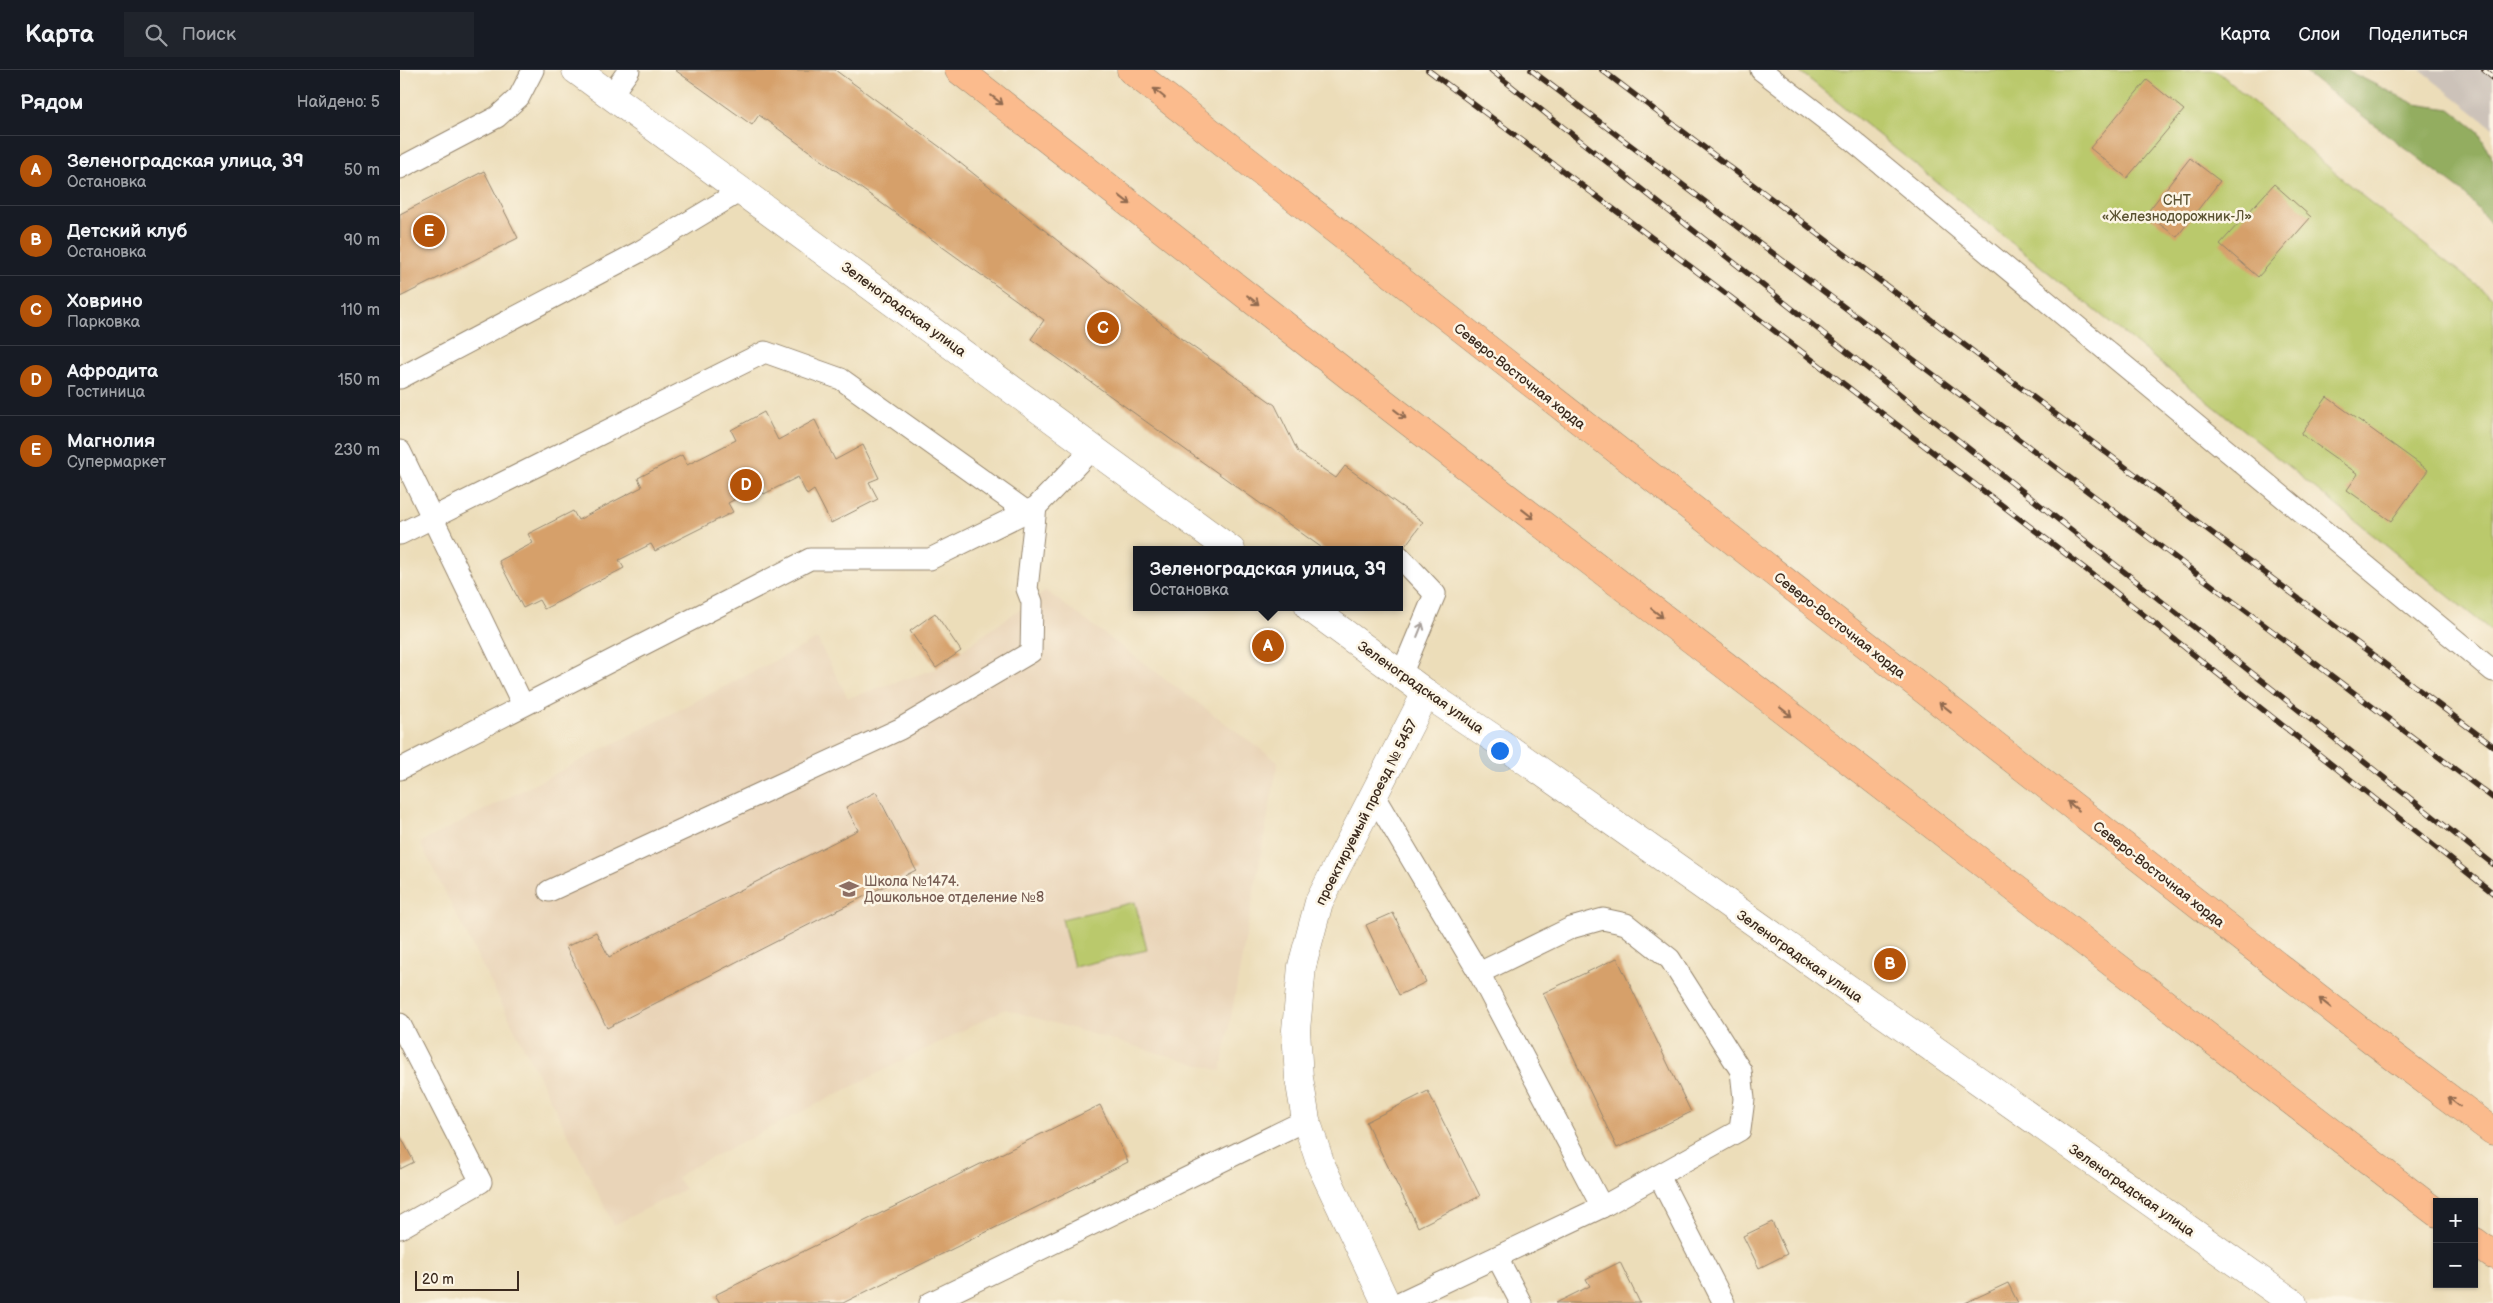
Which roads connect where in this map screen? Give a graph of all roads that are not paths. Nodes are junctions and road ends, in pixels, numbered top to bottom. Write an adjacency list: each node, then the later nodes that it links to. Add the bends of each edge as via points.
1 (533, 70): 8 (lane, via 519,97 497,117)
2 (576, 70): 7 (street, Зеленоградская улица)
3 (629, 70): 7 (lane)
4 (959, 70): 32 (main road, one-way to 32)
5 (1131, 70): 29 (main road, Северо-Восточная хорда, one-way to 5)
6 (1761, 70): 19 (lane, via 1860,146)
7 (611, 95): 9 (street, Зеленоградская улица)
8 (400, 168)
9 (742, 190): 10 (lane, via 639,252); 11 (street, Зеленоградская улица)
10 (400, 378)
11 (1093, 448): 13 (lane); 16 (street, Зеленоградская улица)
12 (400, 451): 14 (lane)
13 (1032, 509): 14 (lane, via 841,379 765,352); 22 (lane, via 930,559 810,559); 25 (lane, via 1027,589 1032,602 1031,652 900,729)
14 (432, 517): 15 (lane); 22 (lane)
15 (400, 534)
16 (1227, 546)
17 (1403, 560): 20 (lane, one-way to 17, via 1435,594)
18 (1315, 611): 20 (street, Зеленоградская улица)
19 (2493, 671)
20 (1401, 675): 21 (street, Зеленоградская улица)
21 (1426, 693): 24 (street, проектируемый проезд № 5457); 42 (street, Зеленоградская улица)
22 (523, 705): 23 (lane)
23 (400, 769)
24 (1374, 796): 26 (lane); 28 (street, проектируемый проезд № 5457, via 1319,902 1302,966 1296,1030)
25 (549, 891)
26 (1479, 973): 30 (lane, via 1571,928 1604,919 1626,924 1670,959 1742,1071 1744,1099 1740,1130); 31 (lane)
27 (400, 1024): 33 (lane, via 481,1182)
28 (1306, 1120): 37 (lane); 38 (street, проектируемый проезд № 5457, via 1321,1165)
29 (2493, 1131)
30 (1659, 1176): 31 (lane); 41 (lane)
31 (1602, 1207): 36 (lane)
32 (2433, 1210)
33 (400, 1228)
34 (2477, 1243): 35 (main road)
35 (2493, 1255)
36 (1497, 1256): 39 (lane); 40 (lane)
37 (930, 1303)
38 (1386, 1303)
39 (1399, 1303)
40 (1521, 1303)
41 (1724, 1303)
42 (2293, 1303)

